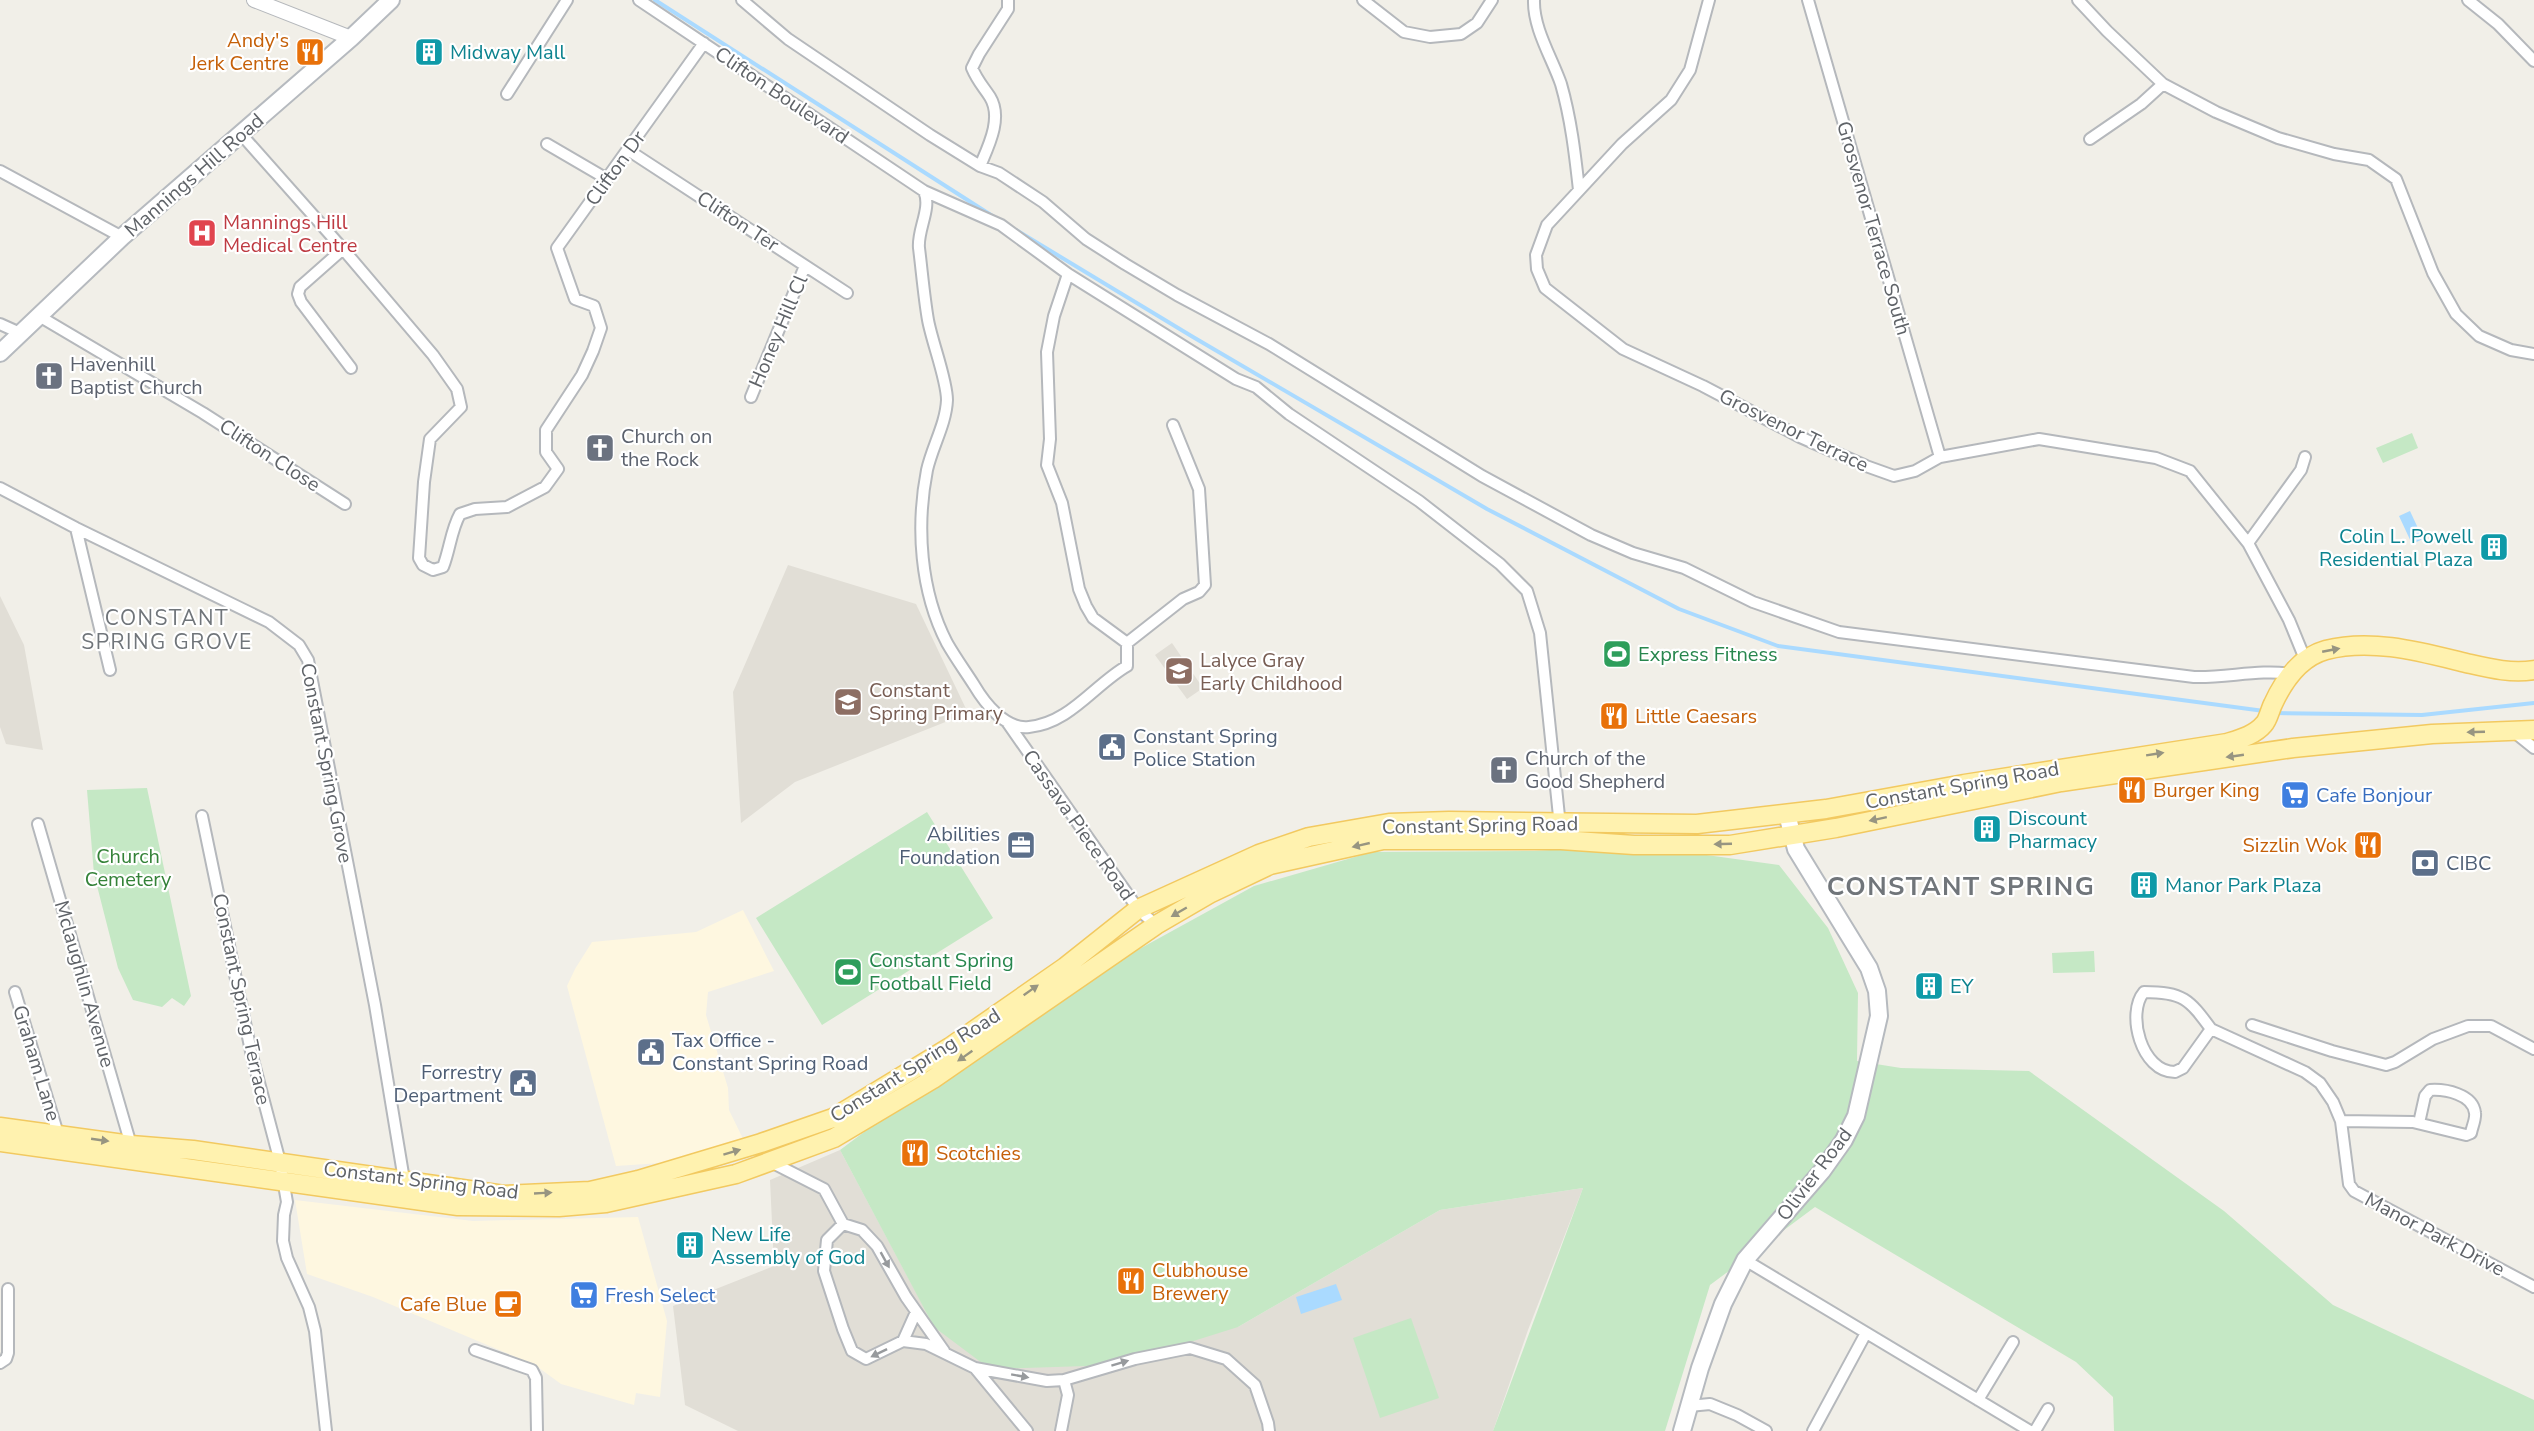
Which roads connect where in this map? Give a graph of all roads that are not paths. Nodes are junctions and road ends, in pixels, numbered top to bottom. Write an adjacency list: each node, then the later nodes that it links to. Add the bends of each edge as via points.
1 (254, 0): 14 (street)
2 (392, 0): 14 (main road, Mannings Hill Road)
3 (567, 0): 18 (street)
4 (639, 0): 15 (street, Clifton Boulevard)
5 (742, 0): 23 (street, via 788,39)
6 (1008, 0): 23 (street, via 1008,9 972,68 991,98 994,114 993,136)
7 (1363, 0): 8 (street, via 1404,32 1430,37 1461,34 1477,23)
8 (1492, 0)
9 (1534, 0): 26 (street, via 1573,134)
10 (1709, 0): 26 (street, Grosvenor Terrace, via 1690,70 1671,100)
11 (1808, 0): 41 (street, Grosvenor Terrace South)
12 (2078, 0): 17 (street)
13 (2468, 0): 16 (street)
14 (351, 38): 19 (main road, Mannings Hill Road)
15 (704, 43): 22 (street, Clifton Dr); 27 (street, Clifton Boulevard)
16 (2534, 61)
17 (2163, 84): 20 (street); 37 (street, via 2278,138 2369,160 2396,179 2433,273 2456,314 2479,336 2511,350)
18 (507, 94)
19 (241, 134): 28 (main road, Mannings Hill Road); 29 (street)
20 (2090, 139)
21 (547, 144): 25 (street)
22 (628, 150): 25 (street, Clifton Dr); 30 (street, Clifton Ter)
23 (981, 166): 51 (street, via 999,173 1042,202 1086,239 1125,264 1269,344 1482,476 1591,535 1684,568 1753,602 1839,632 2194,676 2221,678 2262,671)
24 (0, 171): 28 (street)
25 (607, 179): 29 (street, Clifton Dr, via 557,248 576,299 594,306 601,328 582,375 546,430 546,452 558,469 545,487 507,507 460,514 443,567 433,570 423,566 419,558 424,482 430,439 461,407 457,389)
26 (1579, 190): 41 (street, Grosvenor Terrace, via 1547,225 1536,255 1538,269 1545,288 1623,349 1800,437 1894,476 1915,471)
27 (924, 191): 31 (street, Clifton Boulevard, via 1001,225); 53 (street, Cassava Piece Road, via 927,198 918,240 928,320 947,399 927,469 922,559 931,604 947,642 983,699)
28 (122, 237): 33 (main road, Mannings Hill Road)
29 (343, 249): 38 (street, via 300,287 298,294 300,302)
30 (806, 266): 32 (street, Clifton Ter); 39 (street, Honey Hill Cl)
31 (1068, 274): 47 (street, via 1047,352 1047,465 1062,503 1086,606 1093,618); 61 (street, Clifton Boulevard, via 1236,379 1256,387 1289,414 1443,518 1527,591 1540,633)
32 (847, 293)
33 (39, 316): 35 (main road, Mannings Hill Road); 44 (street, Clifton Close, via 203,412)
34 (0, 324): 35 (street)
35 (20, 333): 36 (main road, Mannings Hill Road)
36 (0, 353)
37 (2534, 354)
38 (351, 368)
39 (751, 397)
40 (1173, 425): 47 (street, via 1199,489 1205,585)
41 (1940, 457): 46 (street, Grosvenor Terrace, via 2039,439 2156,458 2190,471)
42 (2306, 457): 46 (street, via 2301,470)
43 (0, 488): 45 (street, Constant Spring Grove)
44 (345, 504)
45 (76, 528): 49 (street); 77 (street, Constant Spring Grove, via 269,622 299,645 308,660 375,1005)
46 (2248, 543): 48 (street, Grosvenor Terrace, via 2289,621)
47 (1127, 643): 53 (street, Cassava Piece Road, via 1127,666 1074,708 1054,720 1027,728)
48 (2304, 659): 50 (main road, one-way to 50, via 2328,650 2364,645 2504,671); 51 (main road, Constant Spring Road)
49 (111, 670)
50 (2534, 670)
51 (2292, 674): 52 (main road, Constant Spring Road)
52 (2269, 714): 56 (main road, via 2271,733 2279,739); 58 (main road, Constant Spring Road, one-way to 52, via 2227,743 2242,739)
53 (1007, 722): 63 (street, Cassava Piece Road)
54 (2513, 730): 55 (main road, Constant Spring Road); 56 (main road, Constant Spring Road, one-way to 56); 57 (street)
55 (2534, 730)
56 (2432, 734): 62 (main road, Constant Spring Road, one-way to 62, via 2293,748 2061,782)
57 (2534, 748)
58 (1786, 814): 61 (main road, Constant Spring Road); 62 (main road, Olivier Road)
59 (202, 816): 76 (street, Constant Spring Terrace, via 252,1056)
60 (38, 824): 74 (street, Mclaughlin Avenue)
61 (1560, 832): 62 (main road, Constant Spring Road, one-way to 61, via 1730,845 1634,845); 63 (main road, Constant Spring Road, via 1449,821 1389,823 1309,837 1259,854); 64 (main road, Constant Spring Road, one-way to 64, via 1383,840 1270,865)
62 (1792, 836): 79 (main road, Olivier Road, via 1796,849 1869,968 1878,991 1879,1016 1856,1116 1844,1140)
63 (1138, 909): 64 (street, Cassava Piece Road); 77 (main road, Constant Spring Road, one-way to 63, via 504,1195 590,1191 790,1134 833,1118 950,1047 1065,967)
64 (1156, 925): 75 (main road, Constant Spring Road, one-way to 75, via 933,1079 834,1138)
65 (15, 992): 72 (street, Graham Lane)
66 (2252, 1025): 68 (street, via 2386,1065 2433,1039 2468,1026 2491,1026)
67 (2211, 1029): 67 (street, via 2193,1004 2176,995 2144,992 2139,998 2138,1035 2143,1050 2167,1072 2182,1068); 69 (street, Manor Park Drive, via 2305,1072 2320,1083)
68 (2534, 1049)
69 (2341, 1121): 70 (street); 80 (street, Manor Park Drive, via 2349,1184 2354,1191)
70 (2419, 1123): 70 (street, via 2430,1090 2464,1097 2475,1113 2471,1133 2466,1135)
71 (0, 1127): 72 (main road, Constant Spring Road)
72 (58, 1134): 74 (main road, Constant Spring Road, one-way to 74)
73 (0, 1142): 76 (main road, Constant Spring Road)
74 (131, 1145): 76 (main road, Constant Spring Road, via 193,1150)
75 (771, 1162): 76 (main road, Constant Spring Road, via 641,1196 559,1207 458,1206); 78 (street, via 824,1190)
76 (282, 1171): 77 (main road, Constant Spring Road); 94 (street, Constant Spring Terrace, via 287,1202 283,1241 315,1331)
77 (404, 1180)
78 (843, 1224): 82 (street, one-way to 82, via 862,1230 877,1246); 84 (street, one-way to 78, via 867,1359 852,1351 824,1271 827,1240)
79 (1745, 1260): 83 (street); 92 (main road, Olivier Road, via 1723,1304)
80 (2534, 1287)
81 (8, 1289): 88 (street, via 8,1353)
82 (916, 1312): 84 (street); 87 (street)
83 (1866, 1333): 91 (street); 101 (street)
84 (903, 1341): 87 (street)
85 (2013, 1342): 91 (street)
86 (475, 1350): 95 (street, via 532,1370 536,1378)
87 (944, 1351): 89 (street)
88 (2, 1363)
89 (975, 1368): 90 (street, one-way to 90, via 1047,1381); 96 (street)
90 (1064, 1380): 97 (street, via 1068,1395); 98 (street, one-way to 98, via 1135,1359 1191,1348 1226,1359 1255,1385)
91 (1978, 1400): 102 (street)
92 (1689, 1406): 99 (main road, Olivier Road); 100 (street, via 1710,1404)
93 (2048, 1409): 103 (street)
94 (326, 1431)
95 (537, 1431)
96 (1027, 1431)
97 (1061, 1431)
98 (1269, 1431)
99 (1682, 1431)
100 (1766, 1431)
101 (1814, 1431)
102 (2030, 1431)
103 (2035, 1431)

